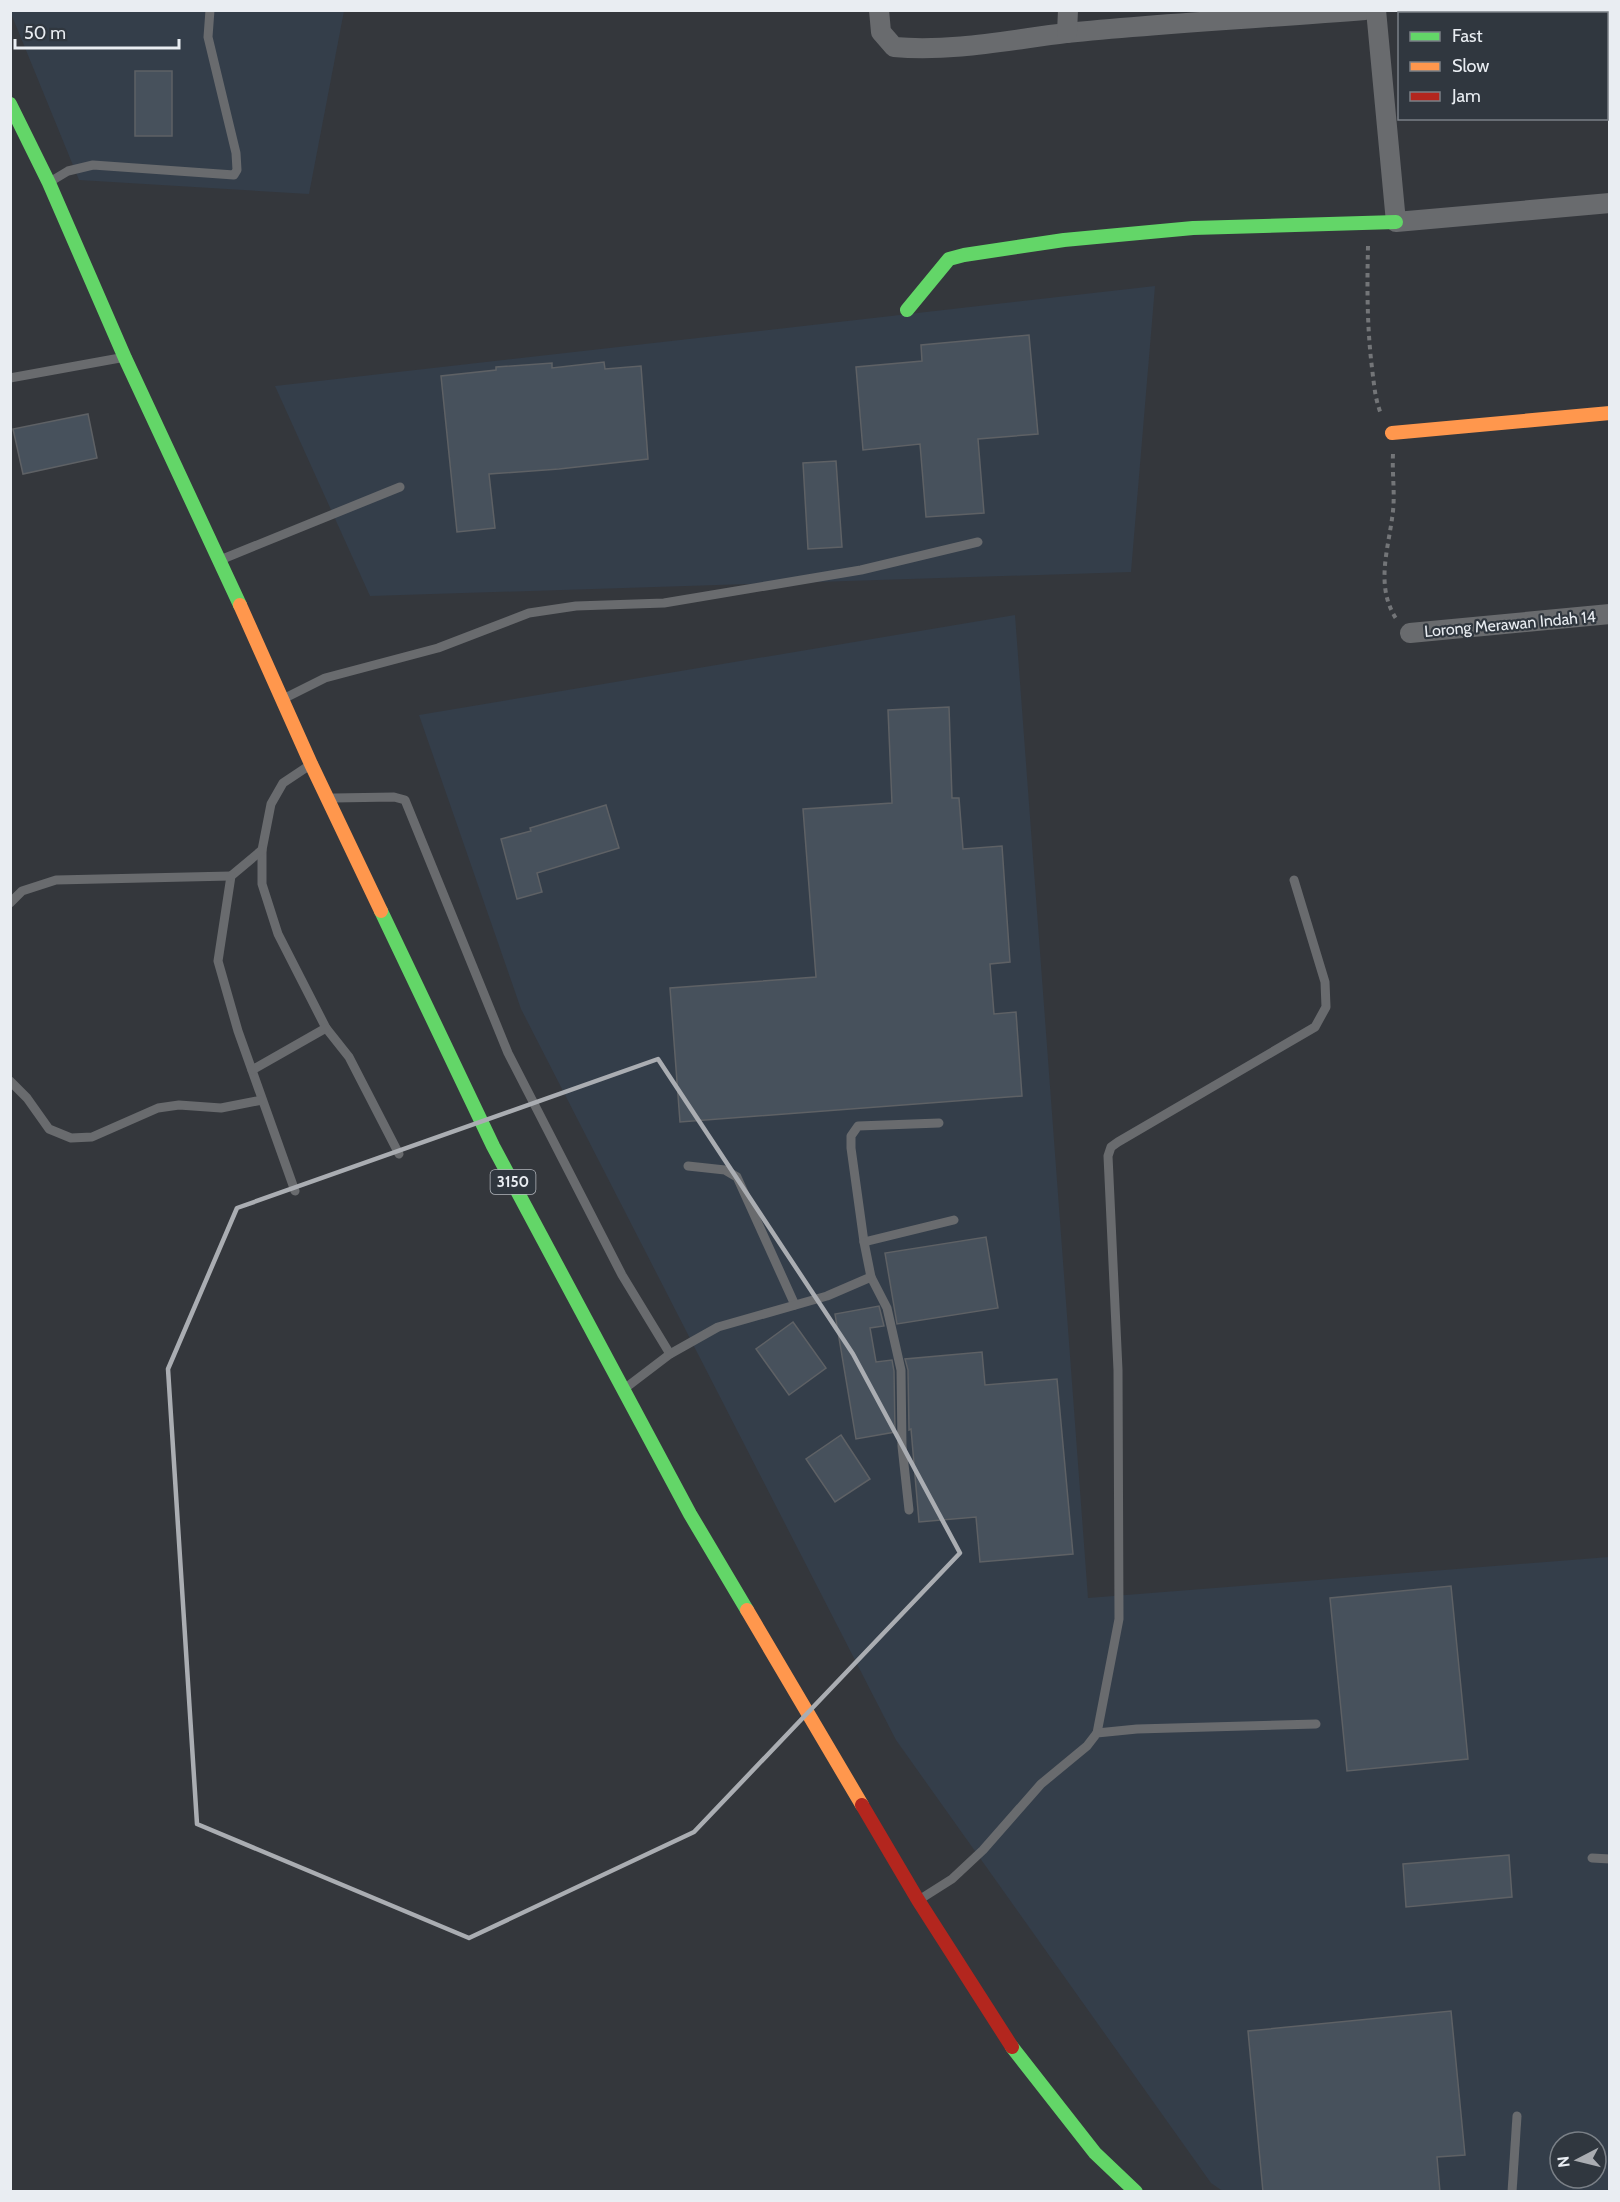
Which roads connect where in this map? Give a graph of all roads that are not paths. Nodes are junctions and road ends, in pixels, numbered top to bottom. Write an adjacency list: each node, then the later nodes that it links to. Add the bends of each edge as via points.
1 (210, 10): 8 (lane, via 208,37 236,153 234,175 93,165 68,171)
2 (879, 10): 6 (street, via 881,32 894,46 917,49)
3 (1068, 10): 6 (street)
4 (1365, 10): 6 (street)
5 (1377, 10): 10 (street)
6 (1067, 33)
7 (10, 104): 8 (main road, 3150)
8 (49, 183): 12 (main road, 3150)
9 (1610, 203): 10 (street)
10 (1396, 222): 11 (main road, via 1193,228 1064,240 964,255 949,259)
11 (907, 310)
12 (125, 358): 13 (lane); 18 (main road, 3150)
13 (10, 378)
14 (1610, 412): 15 (main road)
15 (1392, 433)
16 (400, 488): 18 (lane)
17 (978, 542): 21 (lane, via 861,570 664,603 576,606 529,613 438,648 325,678)
18 (220, 560): 21 (main road, 3150)
19 (1610, 614): 20 (street, Lorong Merawan Indah 14)
20 (1410, 633)
21 (282, 699): 22 (main road, 3150)
22 (311, 764): 23 (main road, 3150); 24 (lane, via 283,783 271,804)
23 (329, 798): 40 (lane, via 405,800 508,1053 622,1275); 41 (main road, 3150, via 493,1146)
24 (262, 850): 25 (lane); 28 (lane, via 262,884 278,934)
25 (231, 876): 27 (lane, via 56,880 22,891); 29 (lane, via 218,961)
26 (1294, 880): 44 (lane, via 1324,982 1326,1006 1315,1027 1118,1142 1108,1156 1118,1370 1119,1619)
27 (10, 903)
28 (326, 1028): 29 (lane); 33 (lane, via 349,1058)
29 (252, 1070): 31 (lane)
30 (10, 1081): 31 (lane, via 49,1129 70,1138 92,1137 158,1108 221,1108)
31 (262, 1100): 35 (lane)
32 (939, 1122): 37 (lane, via 858,1126 851,1136)
33 (399, 1154)
34 (688, 1166): 39 (lane, via 725,1170 736,1177)
35 (295, 1191)
36 (954, 1221): 37 (lane)
37 (864, 1242): 38 (lane)
38 (871, 1277): 39 (lane); 42 (lane, via 887,1308 901,1370 902,1446)
39 (795, 1305): 40 (lane, via 718,1327)
40 (670, 1354): 41 (lane)
41 (624, 1389): 47 (main road, 3150, via 690,1514)
42 (909, 1510)
43 (1316, 1724): 44 (lane)
44 (1097, 1733): 47 (lane, via 1041,1784 984,1850 952,1879)
45 (1592, 1858): 46 (lane)
46 (1610, 1859)
47 (918, 1900): 49 (main road, 3150, via 1008,2042 1095,2153)
48 (1517, 2116): 50 (lane)
49 (1136, 2192)
50 (1512, 2192)

